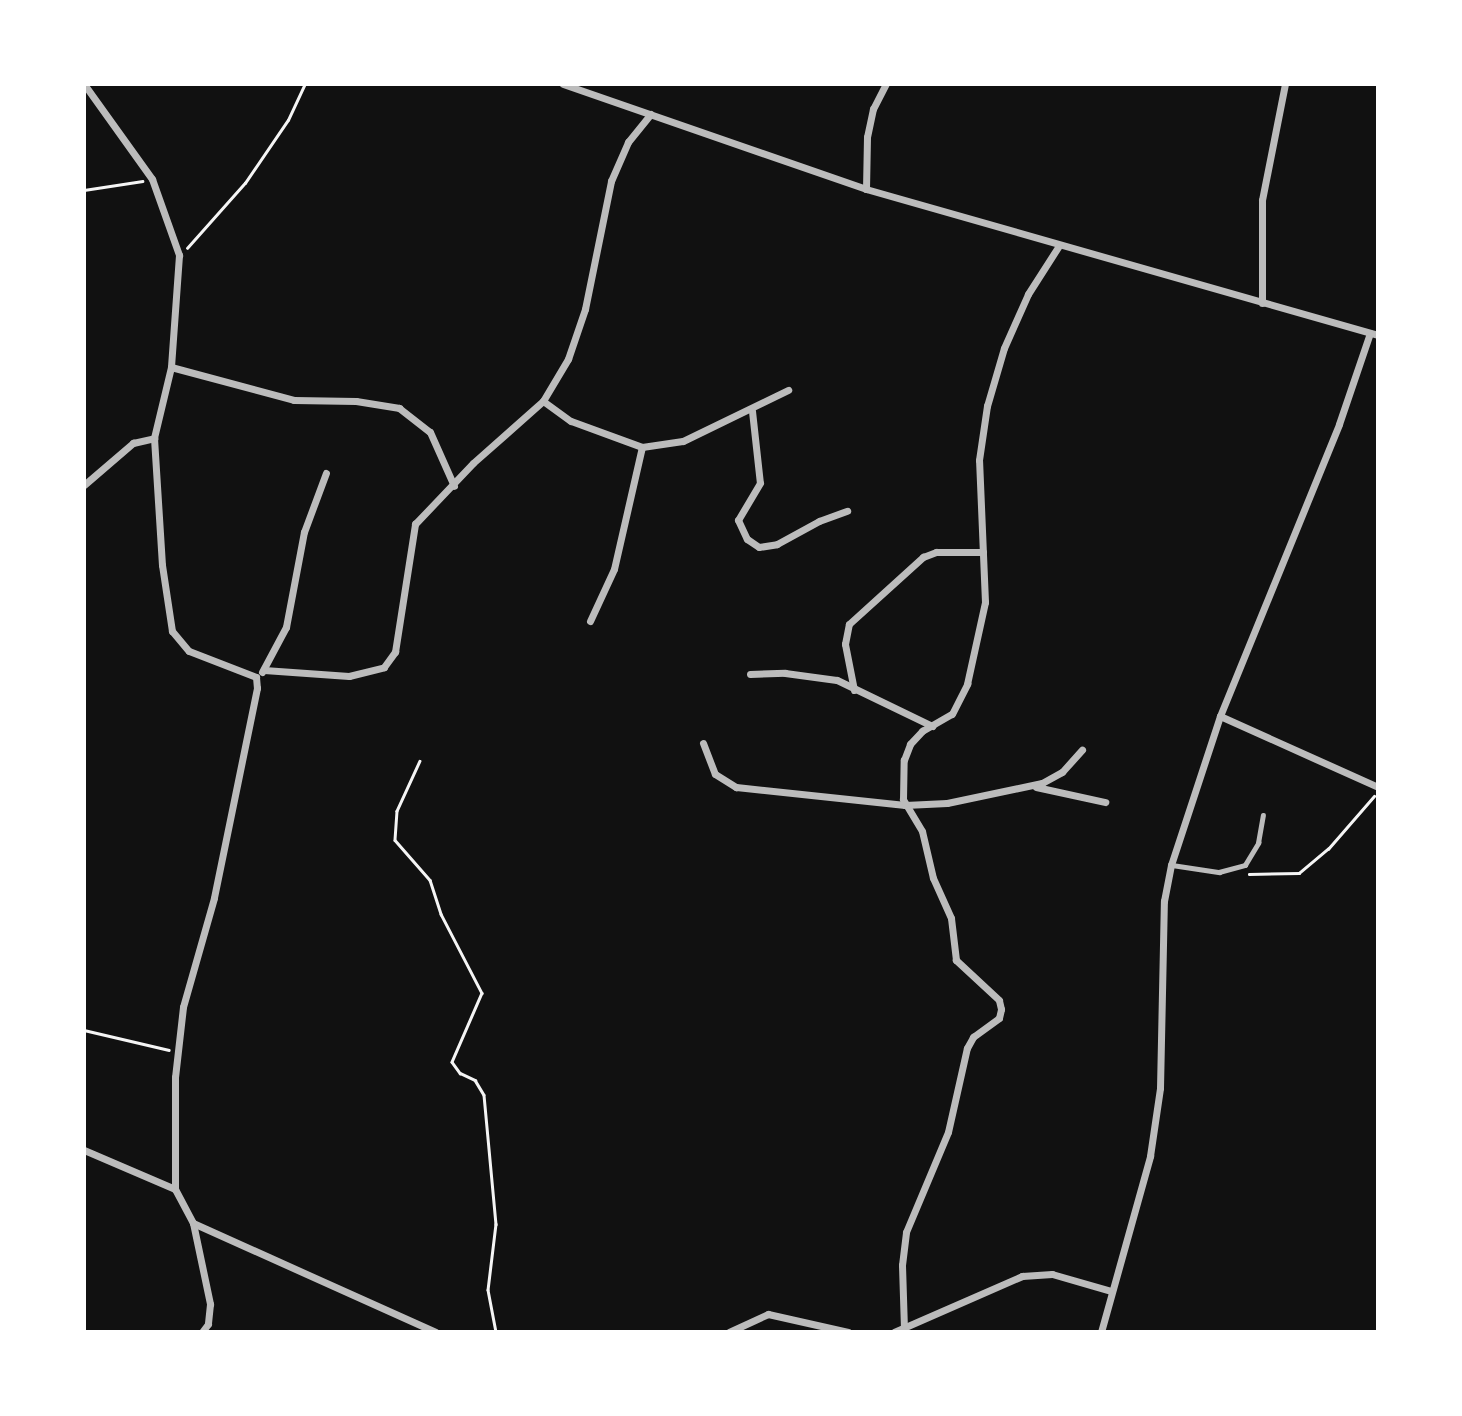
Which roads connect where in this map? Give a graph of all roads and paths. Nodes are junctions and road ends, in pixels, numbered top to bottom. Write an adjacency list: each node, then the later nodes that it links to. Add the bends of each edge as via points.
1 (84, 84): 7 (street)
2 (305, 84): 11 (path, via 288,120 238,193)
3 (563, 84): 6 (street)
4 (886, 84): 8 (street, via 873,109 867,137)
5 (1285, 84): 12 (street, via 1262,200)
6 (651, 114): 8 (street); 16 (street, via 628,142 611,181 586,309 568,359)
7 (152, 179): 9 (path); 11 (street)
8 (866, 189): 10 (street)
9 (84, 190)
10 (1058, 247): 12 (street); 24 (street, via 1028,294 1004,348 986,406 979,460)
11 (179, 255): 14 (street)
12 (1262, 303): 13 (street)
13 (1374, 334): 30 (street)
14 (171, 367): 18 (street); 22 (street, via 294,400 356,401 398,408 430,432)
15 (788, 390): 17 (street)
16 (543, 401): 19 (street, via 571,421); 22 (street)
17 (751, 411): 19 (street, via 684,440); 23 (street, via 760,483 738,520 747,539 759,547 777,544)
18 (154, 438): 21 (street, via 133,443); 28 (street, via 161,552 172,631 190,651)
19 (642, 447): 25 (street, via 614,569)
20 (326, 473): 26 (street, via 304,532 286,627)
21 (84, 485)
22 (454, 486): 26 (street, via 423,514 410,535 400,632 395,652 384,667 349,676)
23 (847, 511)
24 (983, 552): 29 (street, via 936,552 923,557 849,624 844,637); 31 (street, via 985,602 967,684 952,714)
25 (590, 621)
26 (264, 670): 28 (street)
27 (750, 674): 29 (street, via 812,676)
28 (256, 677): 43 (street, via 233,811 214,898 190,975)
29 (854, 691): 31 (street)
30 (1220, 716): 36 (street); 40 (street)
31 (933, 726): 38 (street, via 910,744 904,770)
32 (703, 743): 38 (street, via 715,774 736,787)
33 (1082, 750): 35 (street, via 1055,778)
34 (420, 761): 51 (path, via 402,796 395,840 430,880 441,914 482,993 452,1062 475,1080 484,1095 496,1224 488,1290)
35 (1028, 786): 37 (street, via 1059,789); 38 (street, via 947,803)
36 (1378, 789): 41 (path, via 1328,849 1299,873)
37 (1105, 803)
38 (905, 805): 48 (street, via 922,831 933,878 951,918 956,960 999,1000 1001,1009 999,1018 973,1037 967,1048 948,1132 906,1233)
39 (1263, 815): 40 (lane, via 1258,843 1245,865 1219,872)
40 (1171, 865): 47 (street, via 1164,901 1160,1088 1143,1187)
41 (1244, 874)
42 (84, 1030): 43 (path)
43 (176, 1051): 45 (street)
44 (84, 1150): 45 (street)
45 (175, 1189): 46 (street)
46 (192, 1223): 49 (street, via 210,1304 208,1324); 50 (street)
47 (1111, 1291): 48 (street, via 1052,1274 1022,1276); 55 (street)
48 (904, 1329): 54 (street)
49 (201, 1332)
50 (436, 1332)
51 (496, 1332)
52 (729, 1332): 53 (street, via 768,1314)
53 (848, 1332)
54 (894, 1332)
55 (1101, 1332)

